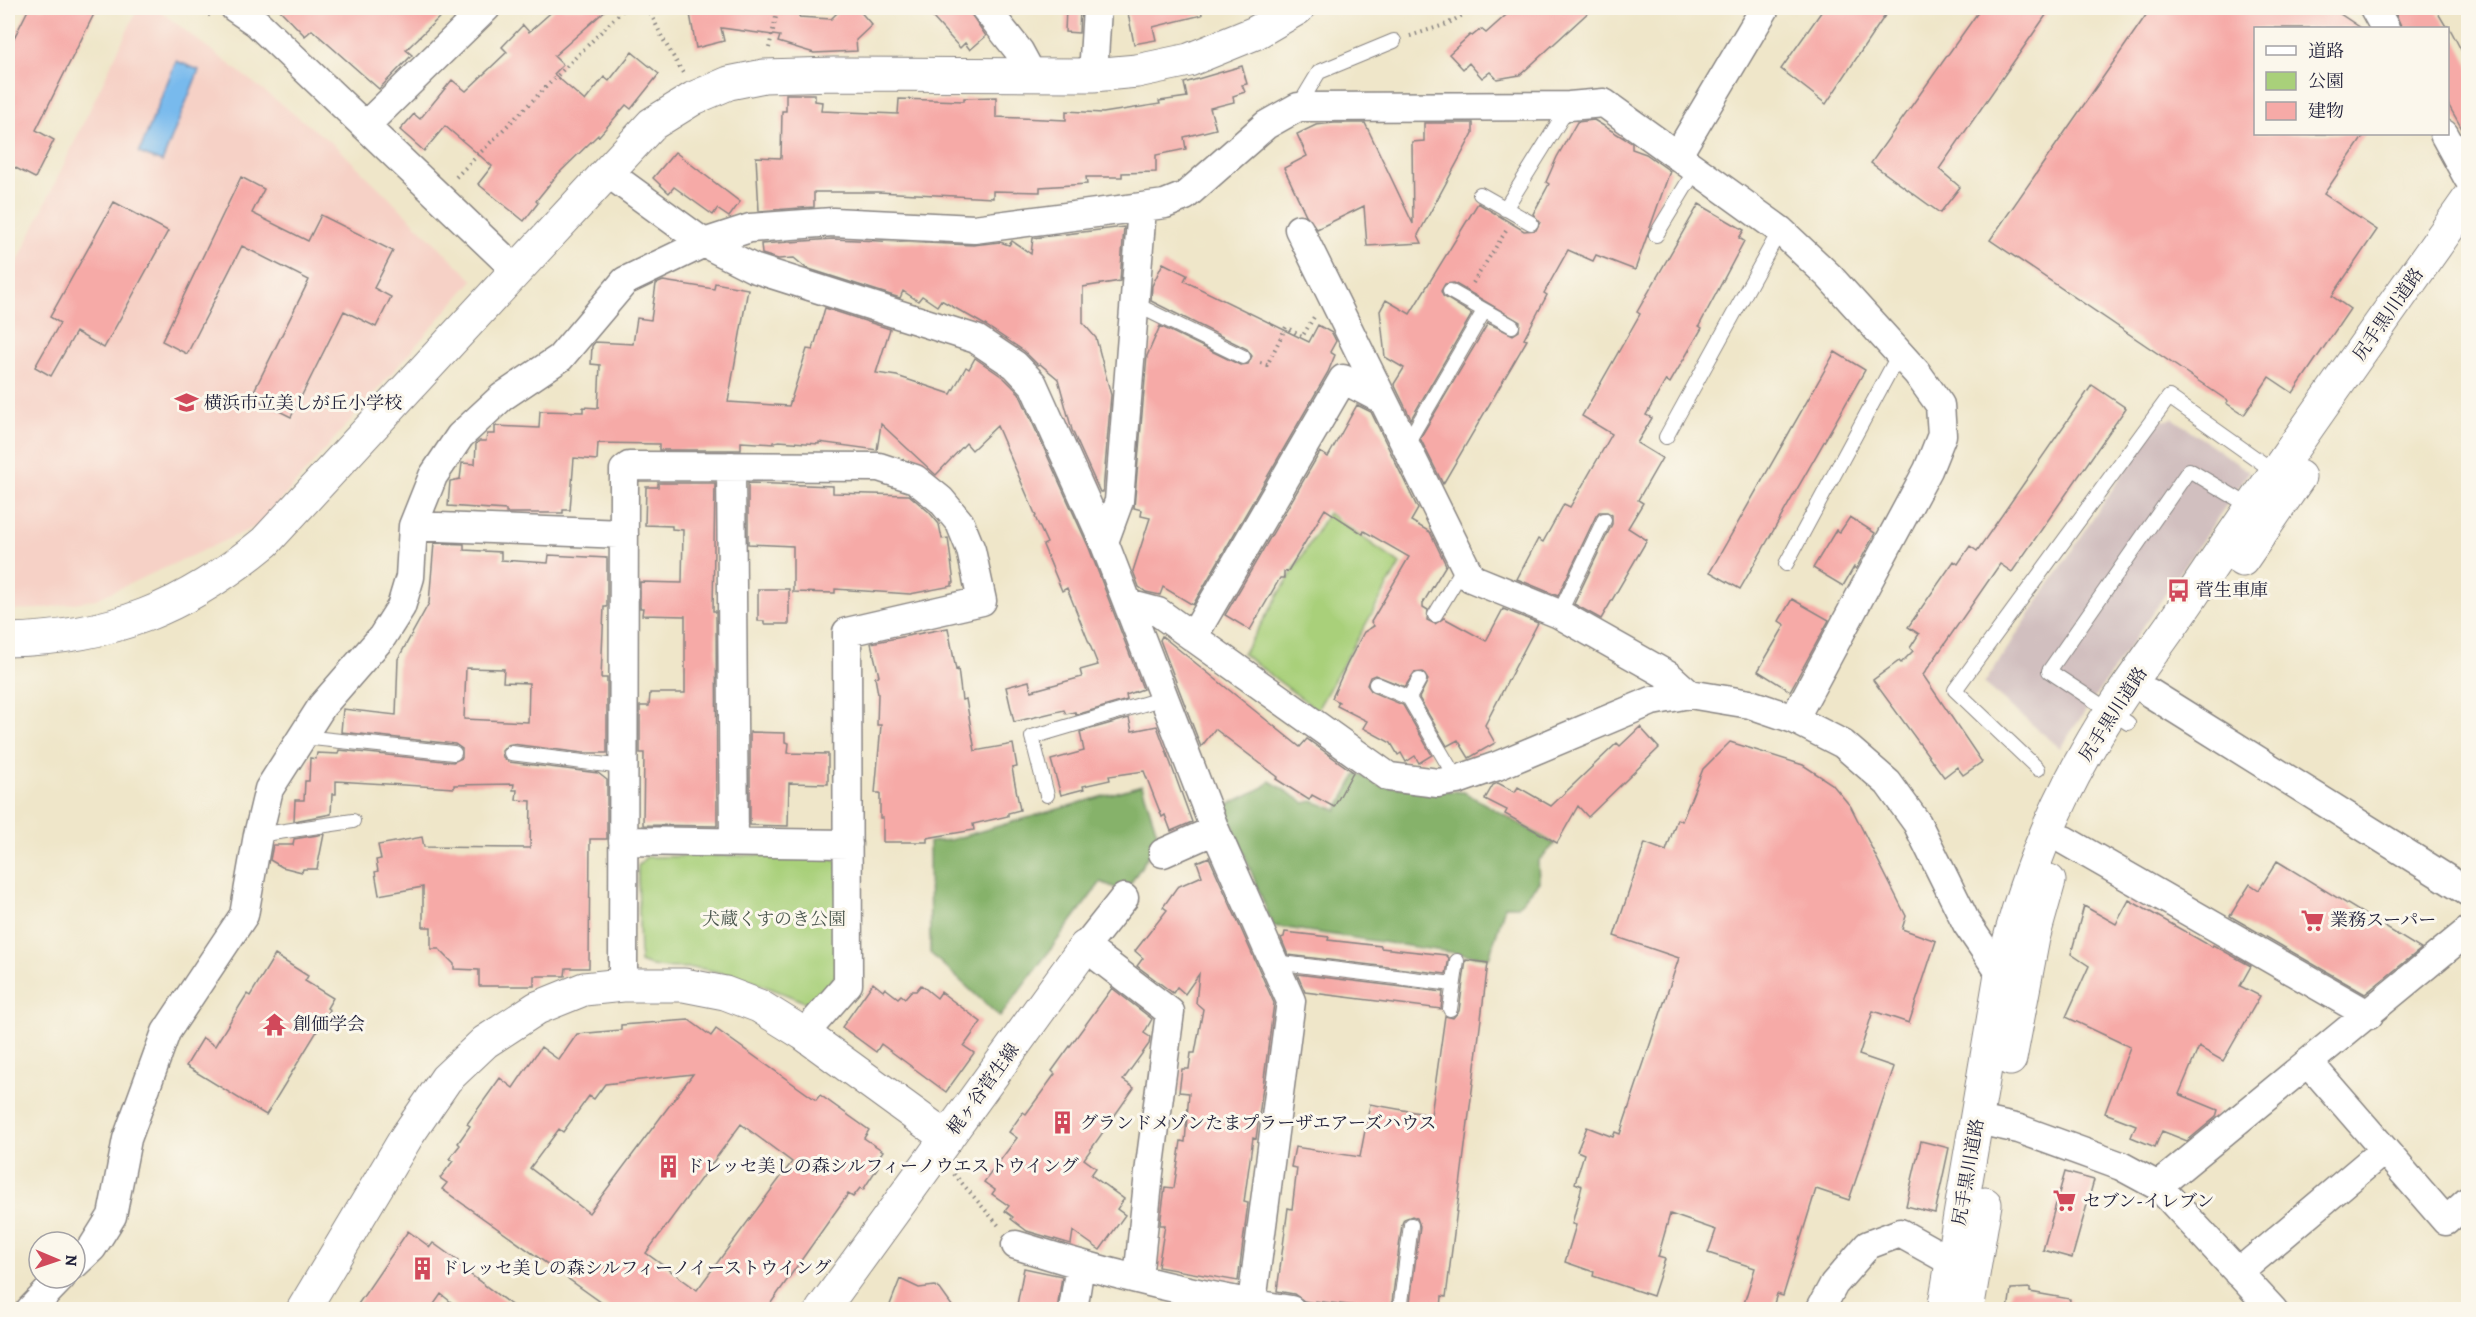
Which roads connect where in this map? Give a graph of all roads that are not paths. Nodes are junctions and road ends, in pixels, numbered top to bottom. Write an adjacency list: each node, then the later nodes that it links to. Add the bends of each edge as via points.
1 (235, 8): 14 (street, via 256,23)
2 (486, 8): 14 (street)
3 (985, 8): 10 (street, via 1019,51)
4 (1097, 8): 11 (street)
5 (1298, 8): 11 (street, via 1255,33 1189,60)
6 (1765, 8): 16 (street)
7 (2373, 8): 8 (street)
8 (2384, 27)
9 (1394, 41): 13 (lane, via 1319,72)
10 (1032, 75): 11 (street); 17 (street, via 834,74 764,76 729,83 694,98 652,124)
11 (1093, 75)
12 (1569, 106): 13 (street); 16 (street, via 1604,103); 22 (lane)
13 (1298, 107): 21 (street, via 1266,124 1185,196)
14 (365, 126): 29 (street)
15 (2445, 135): 18 (street)
16 (1686, 163): 25 (street); 27 (lane)
17 (608, 173): 28 (street); 29 (street)
18 (2469, 178)
19 (1480, 194): 22 (lane)
20 (2469, 200): 40 (street, 尻手黒川道路)
21 (1142, 208): 28 (street, via 974,229 833,222 750,228); 31 (street)
22 (1511, 212): 23 (lane)
23 (1531, 223)
24 (1299, 230): 36 (street)
25 (1780, 230): 34 (street); 37 (lane)
26 (2469, 231): 41 (street, 尻手黒川道路)
27 (1656, 236)
28 (704, 243): 43 (street, via 626,281 560,358 502,397 460,436 433,476); 45 (street, via 753,268 976,339 1015,365 1033,384)
29 (517, 271): 52 (street, via 265,542 232,569 184,598 111,627 50,639)
30 (1450, 291): 32 (lane)
31 (1135, 304): 35 (lane); 45 (street, via 1119,501)
32 (1484, 310): 33 (lane); 38 (lane)
33 (1512, 326)
34 (1899, 354): 46 (lane); 60 (street, via 1940,405 1942,435 1928,470)
35 (1243, 357)
36 (1383, 400): 38 (street); 51 (street, via 1343,379)
37 (1666, 437)
38 (1406, 445): 47 (street)
39 (731, 466): 44 (street, via 628,466 624,470); 73 (street); 74 (street, via 879,467 915,479 960,523 971,550 982,602 847,632)
40 (2275, 472): 41 (street, 尻手黒川道路); 65 (lane, via 2169,397 1955,690)
41 (2260, 514): 55 (street, 尻手黒川道路); 59 (street, 尻手黒川道路, via 2168,632); 59 (lane, via 2189,470 2049,671)
42 (1604, 520): 49 (lane)
43 (413, 526): 44 (street); 61 (street, via 410,577 401,607 382,637 322,706)
44 (624, 534): 64 (street)
45 (1104, 542): 48 (street)
46 (1786, 564)
47 (1464, 567): 49 (street, via 1471,578); 50 (lane)
48 (1128, 604): 51 (street, via 1158,612); 57 (street)
49 (1559, 614): 56 (street, via 1669,676)
50 (1435, 615)
51 (1193, 637): 66 (street, via 1389,777 1438,783)
52 (8, 640)
53 (1419, 681): 58 (lane)
54 (1376, 684): 58 (lane)
55 (2150, 693): 59 (street, 尻手黒川道路); 76 (street)
56 (1689, 694): 60 (street, via 1750,704); 66 (street, via 1652,701)
57 (1164, 698): 67 (lane, via 1032,737); 69 (street)
58 (1409, 698): 66 (lane)
59 (2120, 717): 71 (street, 尻手黒川道路); 82 (street, 尻手黒川道路, via 2086,753 2041,842 2013,924)
60 (1794, 719): 82 (street, via 1843,744 1888,783 1917,823 1967,924)
61 (303, 737): 62 (lane); 70 (street, via 269,789)
62 (454, 753)
63 (511, 753): 64 (lane)
64 (623, 767): 72 (street)
65 (2038, 769)
66 (1457, 780)
67 (1047, 795)
68 (353, 821): 70 (lane)
69 (1215, 830): 75 (street); 81 (street)
70 (258, 835): 96 (street, via 244,915 166,1032 127,1139 112,1216)
71 (2064, 840): 82 (street, 尻手黒川道路); 86 (street)
72 (622, 841): 73 (street); 83 (street)
73 (734, 842): 74 (street)
74 (848, 844): 87 (street, via 848,984)
75 (1163, 853)
76 (2469, 891)
77 (1124, 898): 79 (street, 梶ヶ谷菅生線)
78 (2469, 931): 86 (street)
79 (1085, 947): 90 (street, 梶ヶ谷菅生線); 100 (street, via 1170,1012)
80 (1456, 961): 84 (lane)
81 (1273, 962): 84 (lane); 103 (street, via 1291,1001)
82 (2012, 981): 89 (street, 尻手黒川道路)
83 (623, 984): 87 (street, via 684,985 725,993 759,1006); 106 (street, via 584,989 537,1008 485,1042 446,1079 407,1136)
84 (1453, 984): 85 (lane)
85 (1450, 1009)
86 (2369, 1015): 88 (street)
87 (804, 1034): 90 (street)
88 (2308, 1063): 91 (street); 92 (street)
89 (1988, 1122): 92 (street, via 2019,1129 2121,1166); 98 (street, 尻手黒川道路)
90 (947, 1138): 107 (street, 梶ヶ谷菅生線)
91 (2384, 1150): 93 (street, via 2446,1221); 99 (street)
92 (2158, 1186): 99 (street)
93 (2469, 1200)
94 (1411, 1226): 110 (lane)
95 (1016, 1245): 97 (street)
96 (87, 1253)
97 (1080, 1265): 100 (street); 108 (street)
98 (1964, 1265): 111 (street, via 1900,1233 1868,1245 1834,1284); 112 (street, 尻手黒川道路); 113 (street, 尻手黒川道路)
99 (2238, 1273): 114 (street)
100 (1138, 1279): 103 (street)
101 (49, 1290): 105 (street)
102 (8, 1302): 104 (street)
103 (1252, 1307): 109 (street)
104 (22, 1310)
105 (30, 1310)
106 (303, 1310)
107 (822, 1310)
108 (1073, 1310)
109 (1291, 1310)
110 (1400, 1310)
111 (1820, 1310)
112 (1944, 1310)
113 (1967, 1310)
114 (2273, 1310)

